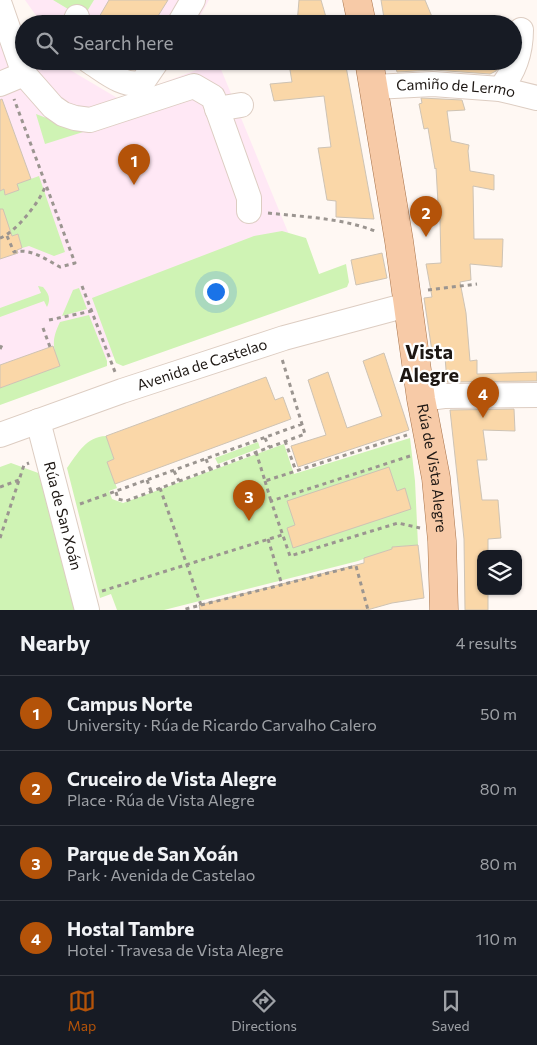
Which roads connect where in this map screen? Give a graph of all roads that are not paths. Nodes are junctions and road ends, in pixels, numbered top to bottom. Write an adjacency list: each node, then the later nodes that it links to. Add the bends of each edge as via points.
1 (194, 0): 4 (street)
2 (357, 0): 5 (main road)
3 (0, 5): 10 (street)
4 (185, 15)
5 (360, 15)
6 (103, 70): 7 (street, via 125,83 134,84 142,83)
7 (151, 70)
8 (513, 70): 11 (street)
9 (371, 74): 11 (street, Camiño de Lermo, via 434,84); 16 (main road, Rúa de Vista Alegre, via 399,241)
10 (12, 83): 14 (street, via 63,114 90,120 194,86 213,97)
11 (500, 89): 12 (street, Camiño de Lermo)
12 (537, 98)
13 (241, 105): 14 (street)
14 (217, 109): 15 (street, via 250,198)
15 (249, 211)
16 (416, 298): 18 (main road, Rúa de Vista Alegre); 19 (street, Avenida de Castelao, via 284,338)
17 (537, 395): 18 (street)
18 (421, 399): 22 (main road, Rúa de Vista Alegre, via 436,478)
19 (38, 421): 20 (street, Avenida de Castelao); 21 (street, Rúa de San Xoán)
20 (0, 435)
21 (91, 602)
22 (444, 610)

